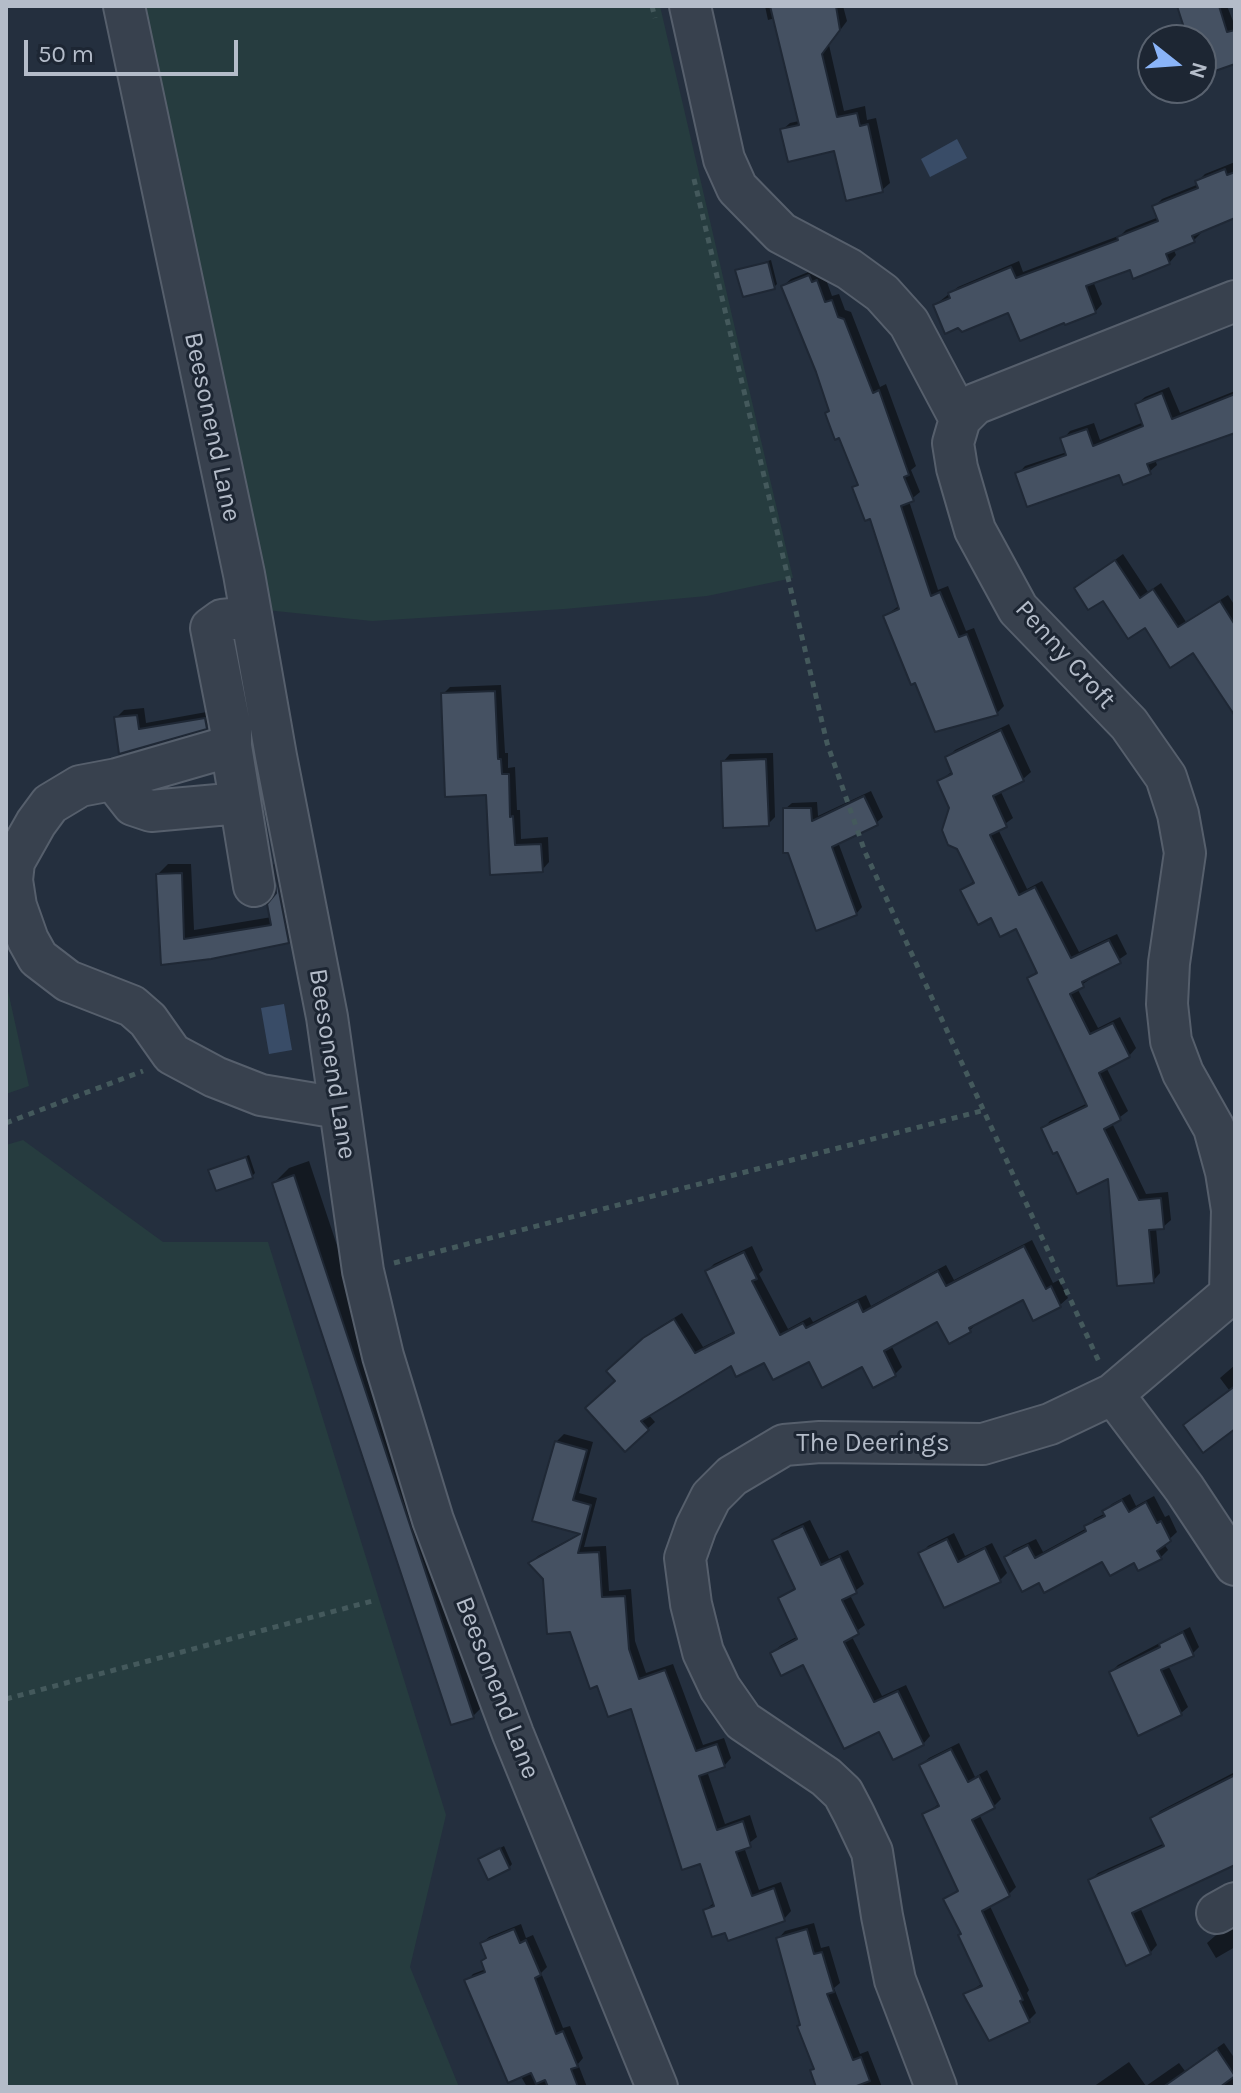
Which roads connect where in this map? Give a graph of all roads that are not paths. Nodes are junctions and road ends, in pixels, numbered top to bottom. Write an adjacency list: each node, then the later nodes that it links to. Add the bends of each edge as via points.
1 (124, 6): 5 (street, Beesonend Lane)
2 (673, 14): 4 (street, via 737,188 781,233 882,293 909,323)
3 (1235, 301): 4 (street, via 975,404)
4 (960, 419): 11 (street, Penny Croft, via 953,443 975,530 1018,609 1129,724 1166,777 1185,853 1169,963 1171,1041 1183,1073)
5 (251, 617): 6 (street, via 222,620 211,628); 10 (street, Beesonend Lane, via 327,1017)
6 (231, 746): 7 (street); 8 (street)
7 (117, 779): 8 (street, via 133,805 151,811); 10 (street, via 80,786 50,804 14,862 16,906 38,958 68,981 132,1006 172,1054 215,1077 261,1095)
8 (240, 803): 9 (street)
9 (254, 886)
10 (339, 1108): 15 (street, Beesonend Lane, via 363,1271 433,1520 513,1734)
11 (1225, 1127): 12 (street, The Deerings)
12 (1233, 1291): 13 (street, The Deerings)
13 (1113, 1394): 14 (street); 16 (street, The Deerings, via 1050,1424 983,1444 784,1445 732,1476 711,1497 685,1558 703,1652 720,1688 743,1721 826,1777 854,1814 872,1852 895,1980)
14 (1235, 1565)
15 (657, 2087)
16 (936, 2087)

